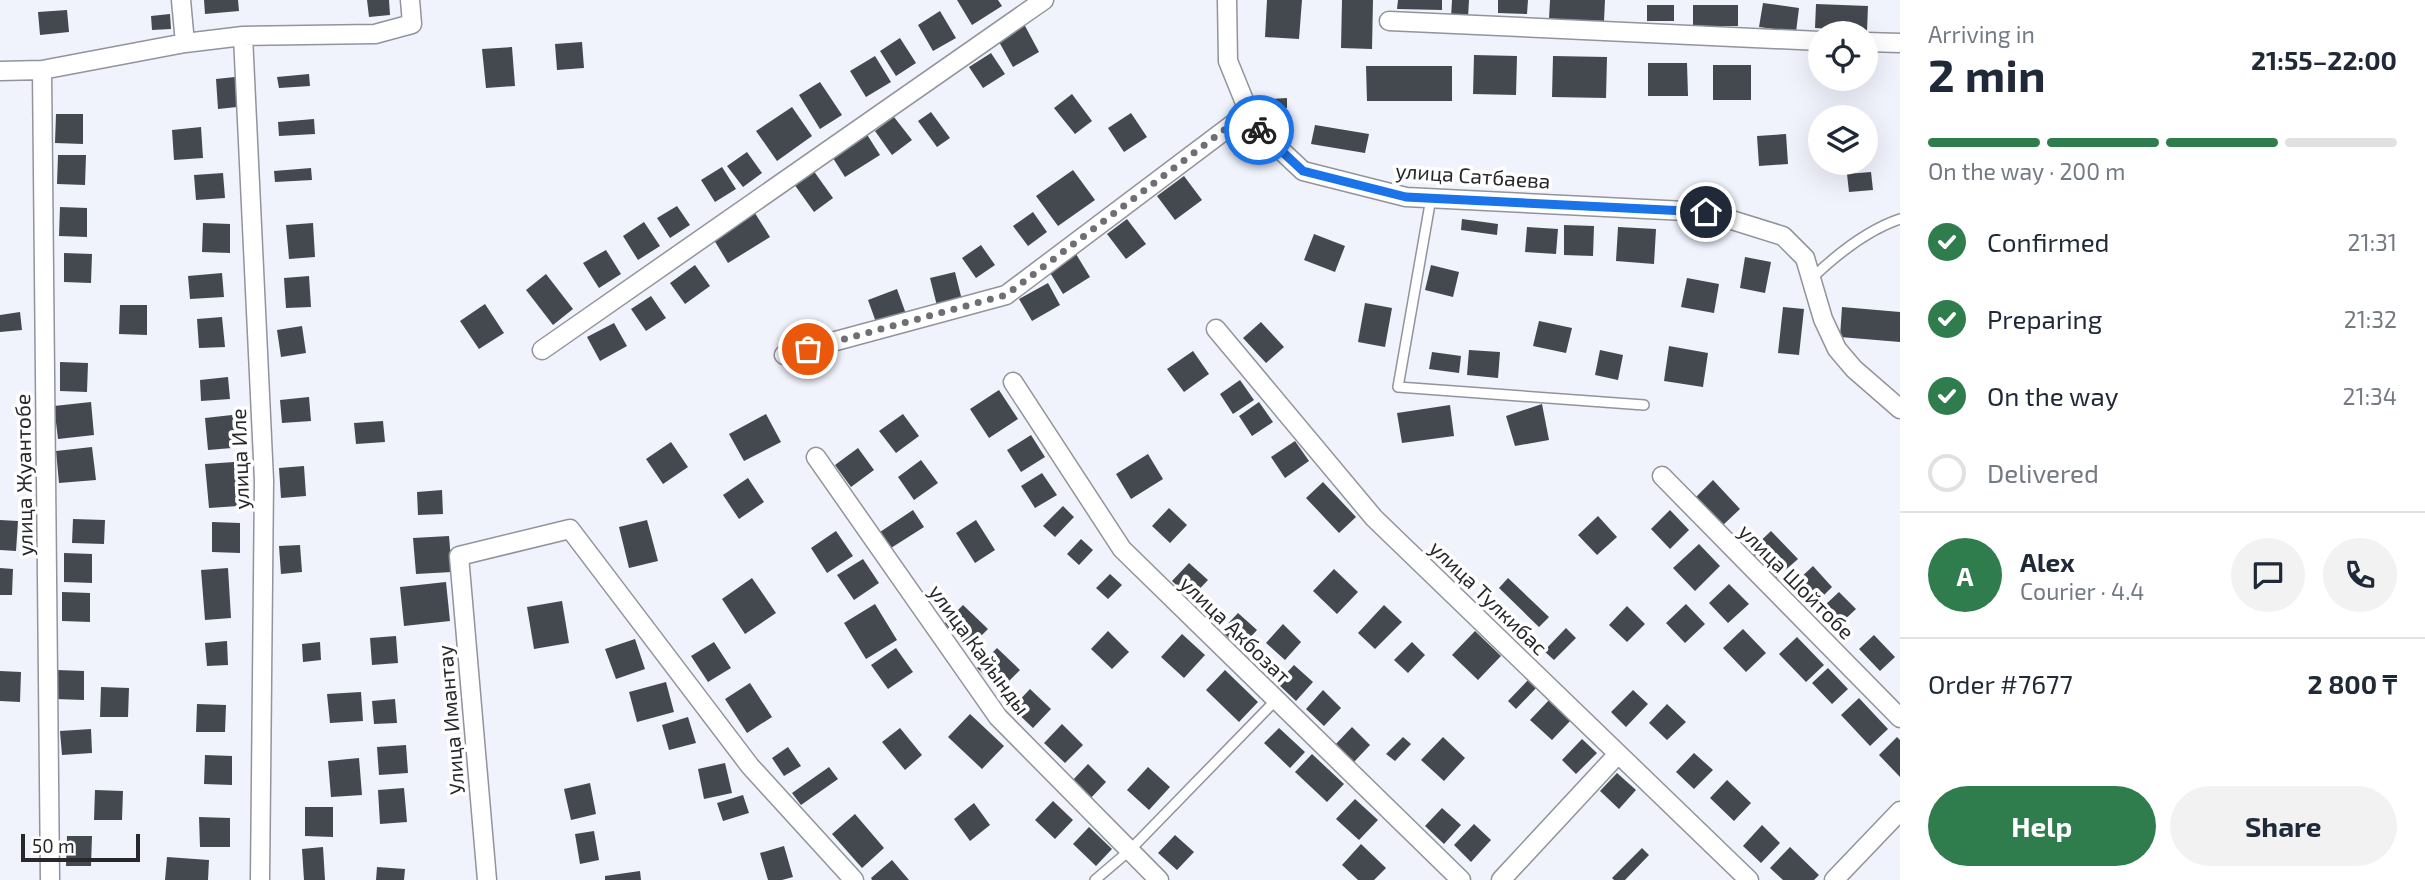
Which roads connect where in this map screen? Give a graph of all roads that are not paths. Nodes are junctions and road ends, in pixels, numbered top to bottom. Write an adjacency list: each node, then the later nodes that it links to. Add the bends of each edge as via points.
1 (181, 0): 9 (street)
2 (410, 0): 6 (street, via 411,24 375,34)
3 (1044, 0): 18 (street)
4 (1227, 0): 13 (street, улица Сатбаева, via 1228,61)
5 (1390, 21): 7 (street)
6 (243, 36): 9 (street); 31 (street, улица Иле, via 264,480)
7 (1808, 40)
8 (1878, 42): 10 (street)
9 (185, 43): 11 (street)
10 (1900, 43)
11 (42, 70): 12 (street); 30 (street, улица Жуантобе)
12 (0, 71)
13 (1248, 112): 14 (street, улица Сатбаева, via 1254,125 1303,171 1406,197); 19 (street, via 1006,295)
14 (1430, 198): 16 (street, улица Сатбаева, via 1706,212 1783,236 1805,258); 21 (lane, via 1398,387)
15 (1900, 219): 16 (lane, via 1881,226)
16 (1811, 279): 22 (street, улица Сатбаева, via 1837,349)
17 (1216, 329): 27 (street, улица Тулкибас, via 1374,518)
18 (542, 350)
19 (784, 355)
20 (1013, 382): 25 (street, улица Акбозат, via 1122,549)
21 (1644, 405)
22 (1900, 409)
23 (816, 457): 29 (street, улица Кайынды, via 998,717)
24 (1662, 476): 26 (street, улица Шойтобе)
25 (1276, 700): 29 (lane); 36 (street, улица Акбозат)
26 (1900, 718)
27 (1618, 754): 37 (street); 38 (street, улица Тулкибас)
28 (1900, 811): 39 (street)
29 (1129, 851): 34 (lane); 35 (street, улица Кайынды)
30 (50, 880)
31 (260, 880)
32 (487, 880): 33 (street, Улица Имантау, via 459,556 570,529 750,766)
33 (854, 880)
34 (1096, 880)
35 (1159, 880)
36 (1461, 880)
37 (1501, 880)
38 (1749, 880)
39 (1834, 880)

